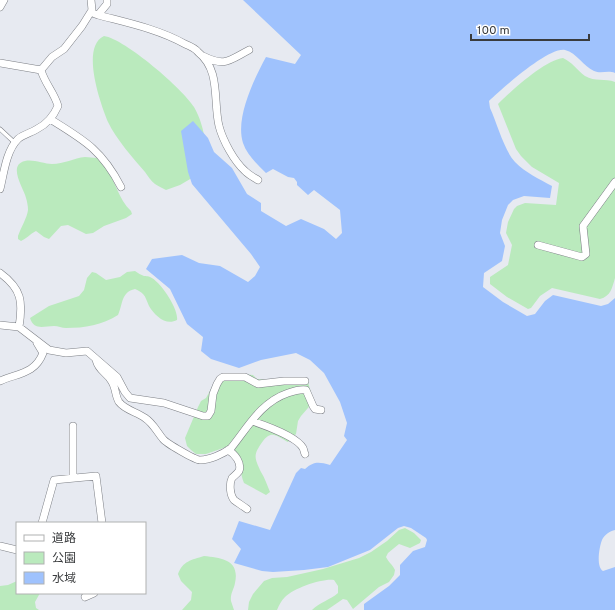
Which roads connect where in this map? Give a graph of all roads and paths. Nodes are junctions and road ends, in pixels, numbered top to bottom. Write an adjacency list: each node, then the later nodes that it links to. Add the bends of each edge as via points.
1 (4, 0): 4 (street)
2 (91, 0): 5 (street)
3 (107, 0): 5 (street, via 107,4)
4 (0, 7)
5 (95, 13): 7 (street, via 163,34 197,50); 9 (street, via 64,50 52,57)
6 (249, 50): 7 (street, via 220,63)
7 (203, 56): 13 (street, via 214,76 222,136 245,171)
8 (0, 63): 9 (street)
9 (41, 70): 10 (street, via 58,106)
10 (50, 119): 12 (street); 15 (street, via 83,140 104,158)
11 (0, 128): 12 (lane)
12 (15, 143): 16 (street, via 10,149)
13 (258, 180)
14 (615, 182): 17 (street, via 583,226 586,254 582,256)
15 (121, 187)
16 (0, 189)
17 (538, 245)
18 (0, 273): 20 (street, via 12,283 22,304)
19 (0, 325): 20 (street)
20 (19, 327): 21 (street)
21 (35, 340): 22 (street, via 49,350 66,353 87,351); 23 (street, via 43,353 35,366)
22 (96, 358): 24 (street, via 117,377 130,398 164,403 203,416 208,416 211,411 213,394 223,377 245,377 258,384 284,380); 28 (street, via 100,370 113,383 118,401 146,418 165,441 199,460)
23 (0, 381)
24 (305, 381)
25 (321, 410): 26 (street, via 315,409 306,390 301,389 274,399 261,409)
26 (252, 421): 28 (street); 29 (street, via 292,439 303,447)
27 (73, 426): 30 (street)
28 (228, 450): 31 (street, via 234,454 239,466 239,471 232,478 231,495)
29 (305, 454)
30 (73, 478): 32 (street, via 54,480); 33 (street, via 96,476)
31 (247, 509)
32 (42, 522)
33 (102, 522)
34 (0, 546): 35 (street)
35 (16, 550)
36 (92, 594): 37 (street)
37 (85, 597)

